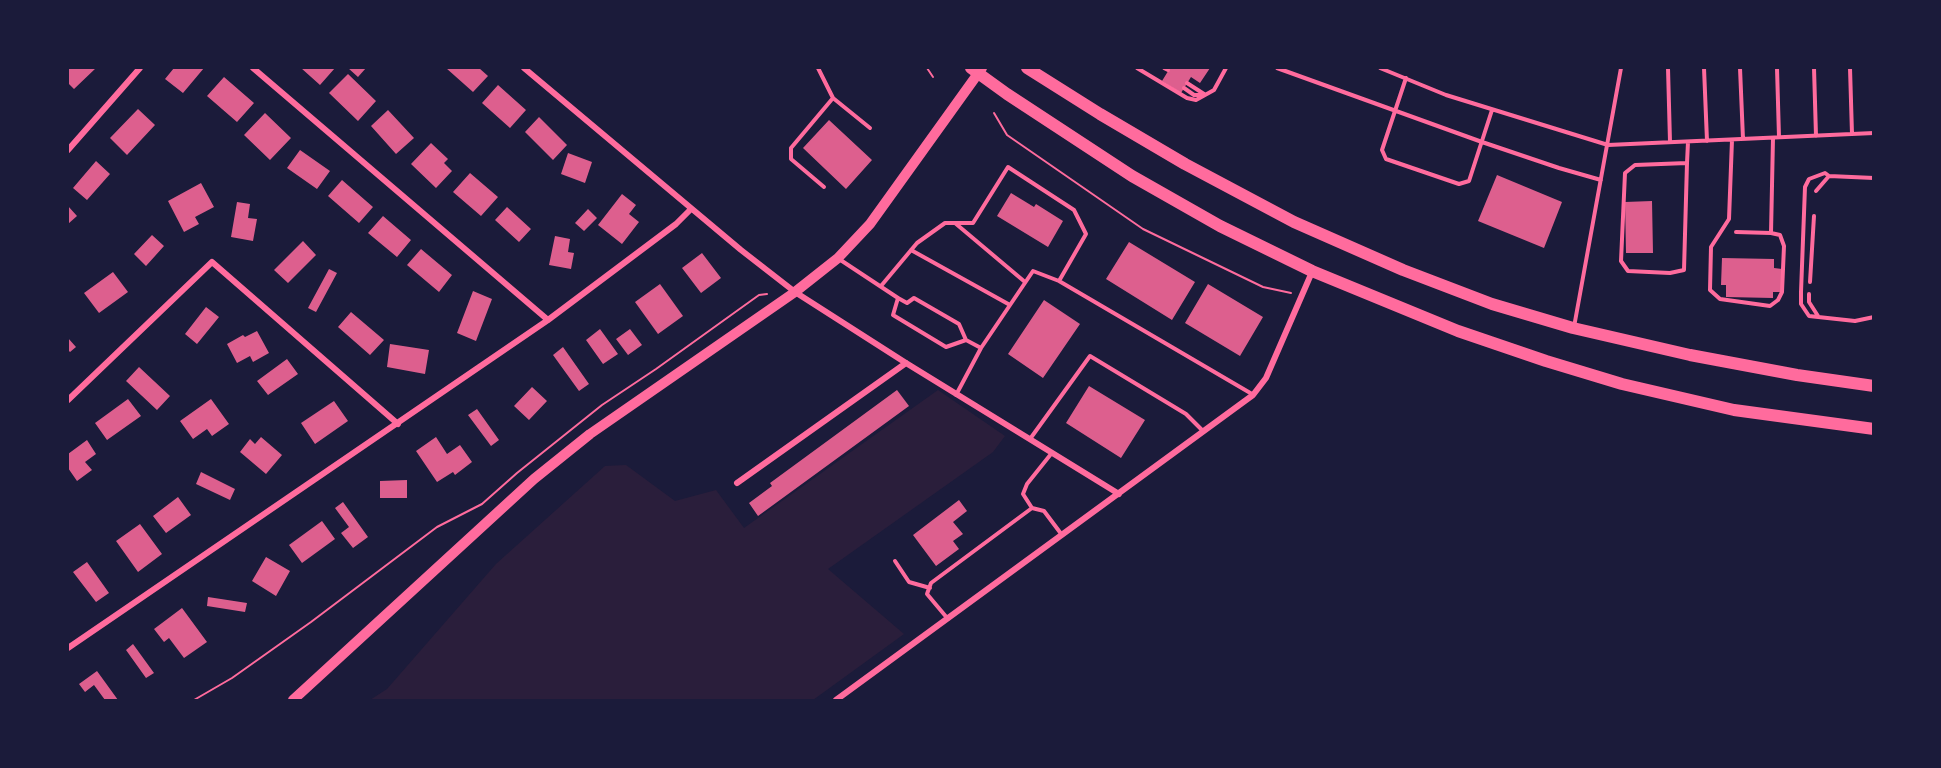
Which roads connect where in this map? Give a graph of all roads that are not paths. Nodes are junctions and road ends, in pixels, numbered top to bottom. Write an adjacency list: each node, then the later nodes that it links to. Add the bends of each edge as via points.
1 (140, 68): 38 (street)
2 (253, 68): 63 (street)
3 (524, 68): 45 (street)
4 (818, 68): 22 (lane)
5 (1027, 68): 64 (main road, via 1185,164 1294,222 1481,300)
6 (1137, 68): 21 (lane, via 1187,98 1196,100)
7 (1226, 68): 21 (lane, via 1214,90)
8 (1277, 68): 24 (lane)
9 (1380, 68): 18 (lane)
10 (1621, 68): 37 (lane)
11 (1668, 68): 36 (lane)
12 (1704, 68): 34 (lane)
13 (1740, 68): 31 (lane)
14 (1777, 68): 29 (lane)
15 (1814, 68): 28 (lane)
16 (1850, 68): 27 (lane)
17 (977, 70): 51 (main road, via 870,224); 52 (main road, via 1132,176 1220,226)
18 (1406, 78): 23 (lane); 24 (lane)
19 (1187, 83): 21 (lane)
20 (1184, 88): 21 (lane, via 1194,95)
21 (1206, 95)
22 (833, 98): 25 (lane); 43 (lane, via 791,148 791,159)
23 (1492, 110): 35 (lane); 37 (lane)
24 (1396, 111): 35 (lane); 35 (lane, via 1382,150 1386,159 1459,184 1469,181)
25 (870, 128)
26 (1874, 133): 27 (lane)
27 (1852, 134): 28 (lane)
28 (1816, 136): 29 (lane)
29 (1779, 137): 30 (lane)
30 (1773, 138): 31 (lane); 49 (lane)
31 (1743, 139): 32 (lane)
32 (1732, 140): 34 (lane); 49 (lane, via 1730,219 1711,247 1710,290 1720,299 1770,306 1778,300 1782,292 1784,246 1780,235)
33 (1688, 141): 34 (lane); 36 (lane); 39 (lane)
34 (1707, 141)
35 (1482, 142): 42 (lane)
36 (1670, 142): 37 (lane)
37 (1608, 145): 42 (lane)
38 (68, 150)
39 (1687, 163): 39 (lane, via 1635,165 1625,173 1621,261 1628,271 1684,270)
40 (1829, 176): 41 (lane); 44 (lane); 61 (lane, via 1814,176 1805,187 1801,304 1809,316)
41 (1874, 178)
42 (1602, 180): 64 (lane)
43 (824, 187)
44 (1816, 191)
45 (691, 209): 57 (street); 63 (street)
46 (1814, 216): 55 (lane)
47 (954, 223): 50 (lane, via 945,223); 53 (lane, via 973,222 1008,167 1074,210 1086,234); 54 (lane)
48 (1736, 232): 49 (lane)
49 (1771, 233)
50 (911, 250): 56 (lane); 60 (lane)
51 (838, 258): 56 (lane); 57 (main road)
52 (1312, 271): 70 (street, via 1266,378); 73 (main road, via 1458,331 1622,384 1734,410)
53 (1059, 281): 54 (lane, via 1033,271); 70 (lane)
54 (1025, 282): 60 (lane)
55 (1810, 282)
56 (881, 286): 59 (lane)
57 (795, 292): 67 (street); 85 (main road, via 590,434 525,487)
58 (1809, 294): 61 (lane, via 1809,302)
59 (897, 298): 65 (lane, via 907,303 914,298 959,324); 65 (lane, via 893,315 946,347)
60 (1010, 306): 66 (lane)
61 (1818, 316): 62 (lane, via 1854,321)
62 (1874, 317)
63 (548, 320): 72 (street)
64 (1574, 328): 68 (main road, via 1701,357)
65 (966, 340): 66 (lane)
66 (981, 348): 69 (lane)
67 (906, 363): 69 (street); 77 (street)
68 (1874, 386)
69 (956, 395): 75 (street)
70 (1253, 395): 74 (street)
71 (68, 400): 72 (street, via 212,262)
72 (398, 424): 84 (street)
73 (1874, 429)
74 (1204, 432): 75 (lane, via 1186,414 1090,356); 78 (street)
75 (1029, 440): 76 (street)
76 (1051, 454): 78 (street); 79 (lane, via 1023,494)
77 (737, 483)
78 (1119, 494): 80 (street)
79 (1032, 508): 80 (lane, via 1044,511); 82 (lane, via 931,583)
80 (1062, 536): 83 (street)
81 (895, 561): 82 (lane, via 909,582)
82 (930, 588): 83 (lane, via 927,594)
83 (948, 619): 86 (street)
84 (68, 648)
85 (293, 700)
86 (836, 700)

